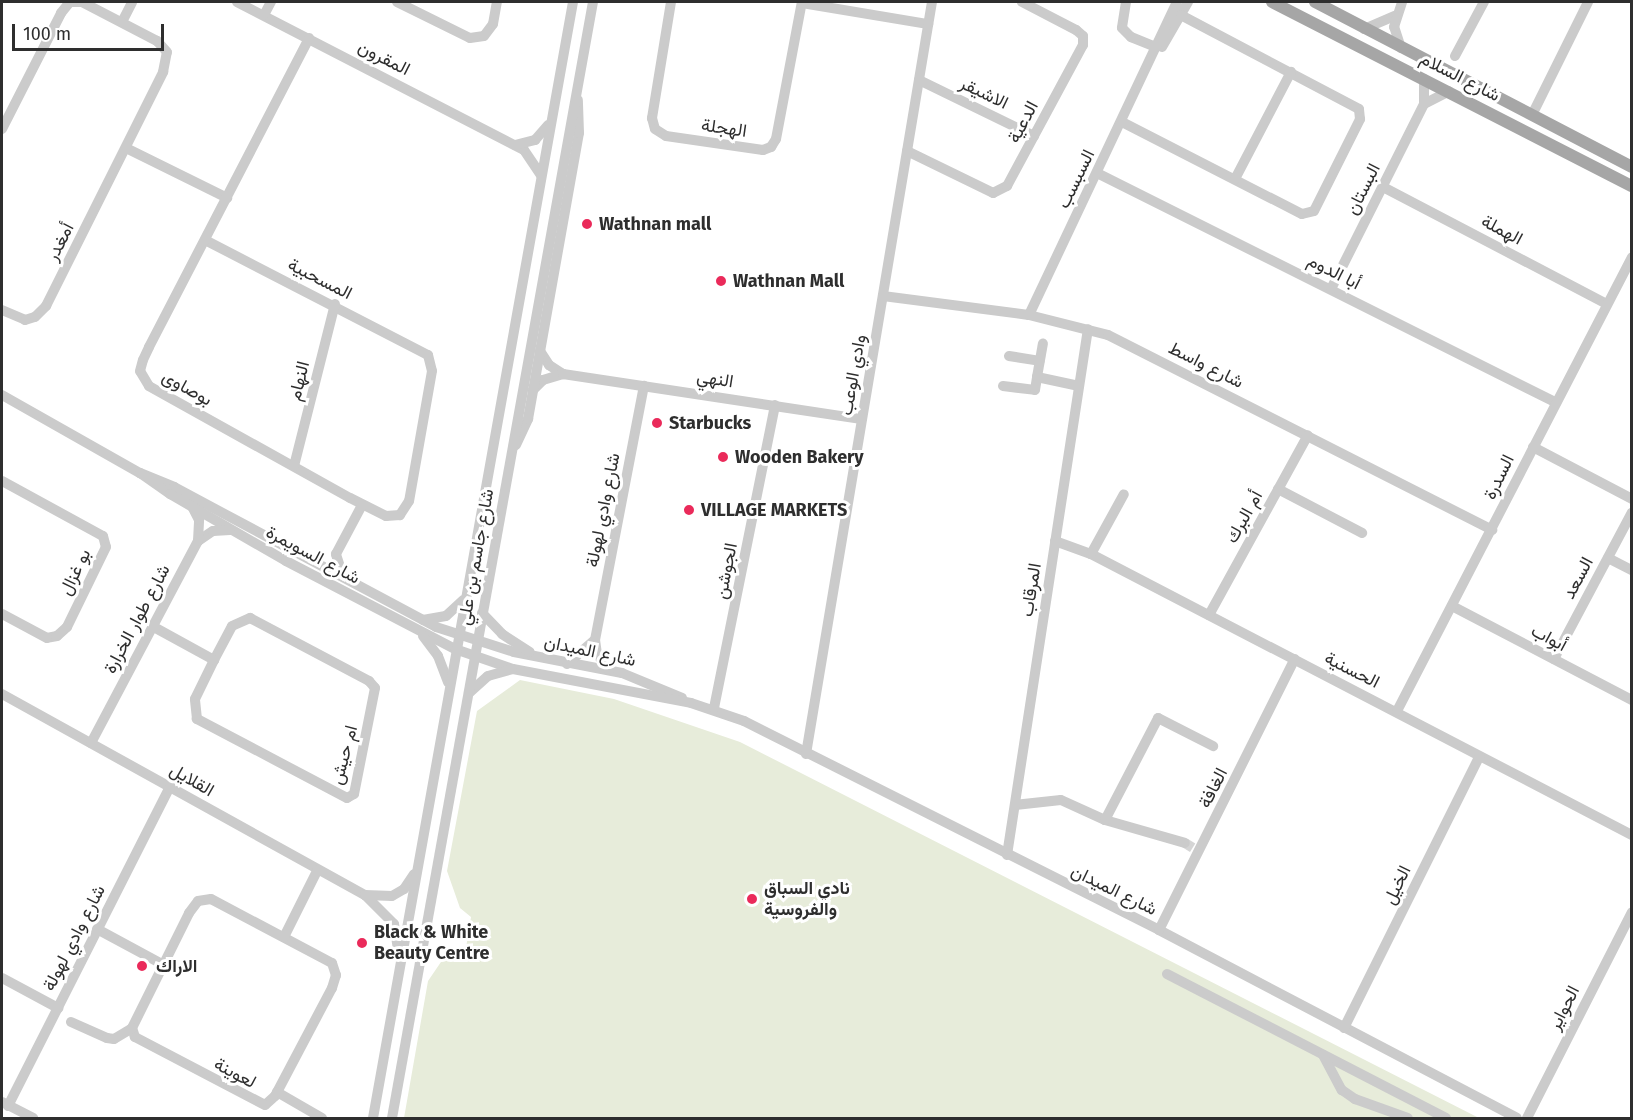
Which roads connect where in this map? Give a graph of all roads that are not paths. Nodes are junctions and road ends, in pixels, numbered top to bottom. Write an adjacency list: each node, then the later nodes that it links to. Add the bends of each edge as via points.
1 (81, 2): 25 (street, أمغدر); 42 (street, أمغدر, via 70,2 61,13)
2 (132, 2): 25 (street)
3 (237, 2): 22 (street, المقرون)
4 (272, 2): 22 (street)
5 (397, 2): 6 (street, via 470,38 484,36 493,24)
6 (497, 2)
7 (573, 2): 40 (street, شارع جاسم بن علي)
8 (593, 2): 37 (street, شارع جاسم بن علي)
9 (671, 2): 10 (street, الهجلة, via 652,118 655,129 666,136 763,150 776,139)
10 (802, 2): 26 (street, الهجلة)
11 (932, 2): 26 (street, وادي الوعب)
12 (1022, 2): 43 (street, الدعية, via 1083,36 1083,45)
13 (1126, 2): 29 (street, via 1122,28 1131,37)
14 (1177, 2): 29 (street, السبسب)
15 (1188, 2): 23 (street, السبسب)
16 (1272, 2): 34 (main road, شارع السلام)
17 (1315, 2): 21 (main road, شارع السلام)
18 (1402, 2): 24 (street)
19 (1484, 2): 31 (street)
20 (1588, 2): 39 (street)
21 (1331, 6): 27 (main road, شارع السلام)
22 (264, 15): 28 (street, المقرون)
23 (1181, 15): 32 (street, السبسب); 33 (street)
24 (1395, 16): 27 (street); 30 (street)
25 (122, 22): 45 (street, أمغدر, via 157,40 167,52 163,72)
26 (928, 24): 35 (street, وادي الوعب)
27 (1364, 29): 30 (main road, شارع السلام)
28 (309, 39): 44 (street, المقرون); 53 (street, بوصاوى)
29 (1156, 47): 32 (street, السبسب)
30 (1401, 48): 39 (main road, شارع السلام)
31 (1455, 56)
32 (1153, 59): 41 (street, السبسب)
33 (1291, 72): 50 (street); 50 (street, via 1356,105 1361,113 1314,211 1302,214)
34 (1424, 79): 36 (main road, شارع السلام); 38 (street, البستان)
35 (919, 80): 43 (street, الاشيقر); 46 (street, وادي الوعب)
36 (1449, 92): 38 (street); 51 (main road, شارع السلام)
37 (576, 96): 65 (street, via 581,125); 80 (street, شارع جاسم بن علي)
38 (1424, 104): 52 (street, البستان)
39 (1532, 115): 47 (main road, شارع السلام)
40 (551, 121): 44 (street, via 535,140); 49 (street, شارع جاسم بن علي)
41 (1122, 122): 48 (street, السبسب); 50 (street)
42 (2, 129)
43 (1034, 136): 46 (street, الدعية, via 1007,186 993,193)
44 (515, 145): 49 (street, المقرون, via 529,154)
45 (126, 148): 53 (street); 60 (street, أمغدر, via 46,306 35,317 25,320)
46 (907, 151): 57 (street, وادي الوعب)
47 (1632, 167)
48 (1097, 173): 56 (street, أبا الدوم); 61 (street, السبسب)
49 (541, 175): 101 (street, شارع جاسم بن علي)
50 (1235, 179)
51 (1632, 186)
52 (1383, 187): 56 (street, البستان); 58 (street, الهملة)
53 (226, 198): 54 (street, بوصاوى)
54 (205, 240): 59 (street, المسحبية); 81 (street, بوصاوى, via 143,360 142,379)
55 (1632, 257): 58 (street, السدرة)
56 (1331, 289): 75 (street, أبا الدوم)
57 (884, 296): 61 (street, شارع واسط); 77 (street, وادي الوعب)
58 (1605, 303): 75 (street, السدرة)
59 (335, 304): 64 (street, المسحبية); 81 (street, النهام)
60 (2, 310)
61 (1029, 315): 62 (street, شارع واسط)
62 (1088, 329): 72 (street, المرقاب); 78 (street, شارع واسط, via 1108,335)
63 (1043, 344): 67 (street)
64 (420, 348): 87 (street, بوصاوى, via 428,355 432,367 409,501 400,515 386,516)
65 (540, 351): 68 (street, via 549,365); 73 (street)
66 (1009, 356): 67 (street)
67 (1040, 361): 69 (street)
68 (563, 374): 70 (street, النهي); 73 (street, via 543,380)
69 (1037, 377): 71 (street, via 1035,390); 72 (street)
70 (644, 386): 76 (street, النهي); 109 (street, شارع وادي لهولة)
71 (1003, 386)
72 (1080, 386): 94 (street, المرقاب)
73 (533, 390): 80 (street, via 525,427)
74 (2, 395): 82 (street, شارع السويمرة)
75 (1555, 402): 79 (street, السدرة)
76 (775, 405): 77 (street, النهي); 125 (street, الجوشن)
77 (862, 418): 129 (street, وادي الوعب)
78 (1308, 435): 84 (street, أم البرك); 91 (street, شارع واسط)
79 (1533, 447): 86 (street); 91 (street, السدرة)
80 (512, 450): 104 (street, شارع جاسم بن علي)
81 (294, 466): 87 (street, بوصاوى)
82 (140, 473): 88 (street, شارع السويمرة); 98 (street, شارع السويمرة)
83 (2, 480): 103 (street, بو غزال, via 104,536 106,547 67,627 57,636 47,638)
84 (1278, 489): 92 (street); 105 (street, أم البرك)
85 (1124, 494): 96 (street)
86 (1632, 499)
87 (363, 505): 95 (street)
88 (193, 508): 90 (street, شارع السويمرة); 93 (street, via 200,520)
89 (1632, 512): 97 (street, السعد)
90 (232, 530): 93 (street, via 213,531); 106 (street, شارع السويمرة)
91 (1492, 530): 102 (street, السدرة)
92 (1362, 533)
93 (198, 541): 107 (street, شارع طوار الخرارة)
94 (1055, 541): 96 (street, الحسنية); 132 (street, المرقاب)
95 (336, 554): 98 (street); 100 (street)
96 (1091, 554): 105 (street, الحسنية)
97 (1608, 558): 99 (street); 115 (street, السعد)
98 (314, 560): 100 (street, شارع السويمرة)
99 (1632, 570)
100 (343, 576): 106 (street, شارع السويمرة)
101 (464, 599): 106 (street, via 446,616); 108 (street, شارع جاسم بن علي)
102 (1452, 606): 115 (street, أبواب); 126 (street, السدرة)
103 (2, 614)
104 (482, 614): 110 (street, شارع جاسم بن علي); 113 (street, via 509,640)
105 (1209, 615): 114 (street, الحسنية)
106 (419, 625): 108 (street, شارع السويمرة); 111 (street, شارع السويمرة); 120 (street, via 438,656)
107 (152, 626): 116 (street); 127 (street, شارع طوار الخرارة)
108 (457, 634): 110 (street, شارع السويمرة); 111 (street, شارع جاسم بن علي)
109 (595, 640): 117 (street); 119 (street, via 597,654)
110 (478, 642): 112 (street, شارع جاسم بن علي); 113 (street, شارع الميدان)
111 (455, 649): 112 (street, شارع السويمرة); 120 (street, شارع جاسم بن علي)
112 (475, 657): 118 (street, شارع الميدان); 121 (street, شارع جاسم بن علي)
113 (538, 657): 117 (street, شارع الميدان)
114 (1295, 659): 126 (street, الحسنية); 135 (street, الغافة)
115 (1554, 659): 123 (street, أبواب)
116 (214, 660): 116 (street, ام حيش, via 195,699 197,719 340,797 354,794 375,699 375,688 369,681 250,618 232,626)
117 (567, 664): 119 (street, شارع الميدان)
118 (513, 669): 121 (street, via 488,676); 124 (street, شارع الميدان)
119 (609, 670): 124 (street, شارع الميدان, via 647,681)
120 (449, 687): 137 (street, شارع جاسم بن علي)
121 (469, 693): 158 (street, شارع جاسم بن علي)
122 (2, 694): 127 (street, القلايل)
123 (1632, 700)
124 (691, 703): 125 (street, شارع الميدان)
125 (714, 708): 129 (street, شارع الميدان)
126 (1396, 711): 130 (street, الحسنية)
127 (91, 743): 131 (street, القلايل)
128 (1213, 746): 133 (street, via 1158,718)
129 (806, 754): 136 (street, شارع الميدان)
130 (1479, 757): 134 (street, الحسنية); 151 (street, الخيل)
131 (170, 786): 138 (street, القلايل); 141 (street, شارع وادي لهولة)
132 (1015, 805): 133 (street, via 1061,800); 136 (street, المرقاب)
133 (1105, 820): 135 (street)
134 (1632, 835)
135 (1193, 846): 142 (street, الغافة)
136 (1007, 855): 142 (street, شارع الميدان)
137 (418, 867): 139 (street, القلايل, via 404,889 392,896); 145 (street, شارع جاسم بن علي)
138 (317, 871): 139 (street, القلايل); 143 (street)
139 (365, 895): 145 (street, القلايل, via 394,924)
140 (1632, 912): 162 (street, الحواير)
141 (98, 929): 144 (street); 148 (street, شارع وادي لهولة)
142 (1159, 930): 151 (street, شارع الميدان)
143 (284, 938): 144 (street, لعوينة, via 211,899 198,901); 153 (street, لعوينة, via 332,963 336,975)
144 (162, 964): 150 (street, لعوينة)
145 (399, 965): 157 (street, شارع جاسم بن علي)
146 (1167, 974): 152 (street)
147 (2, 978): 148 (street)
148 (58, 1008): 154 (street, شارع وادي لهولة)
149 (71, 1022): 150 (street, via 114,1039)
150 (132, 1028): 153 (street, لعوينة, via 135,1037 260,1105 271,1102)
151 (1344, 1028): 161 (street, شارع الميدان)
152 (1322, 1055): 159 (street, via 1342,1090); 160 (street)
153 (276, 1094): 156 (street)
154 (5, 1104): 155 (street)
155 (33, 1119)
156 (322, 1119)
157 (372, 1119)
158 (392, 1119)
159 (1408, 1119)
160 (1446, 1119)
161 (1517, 1119)
162 (1527, 1119)

